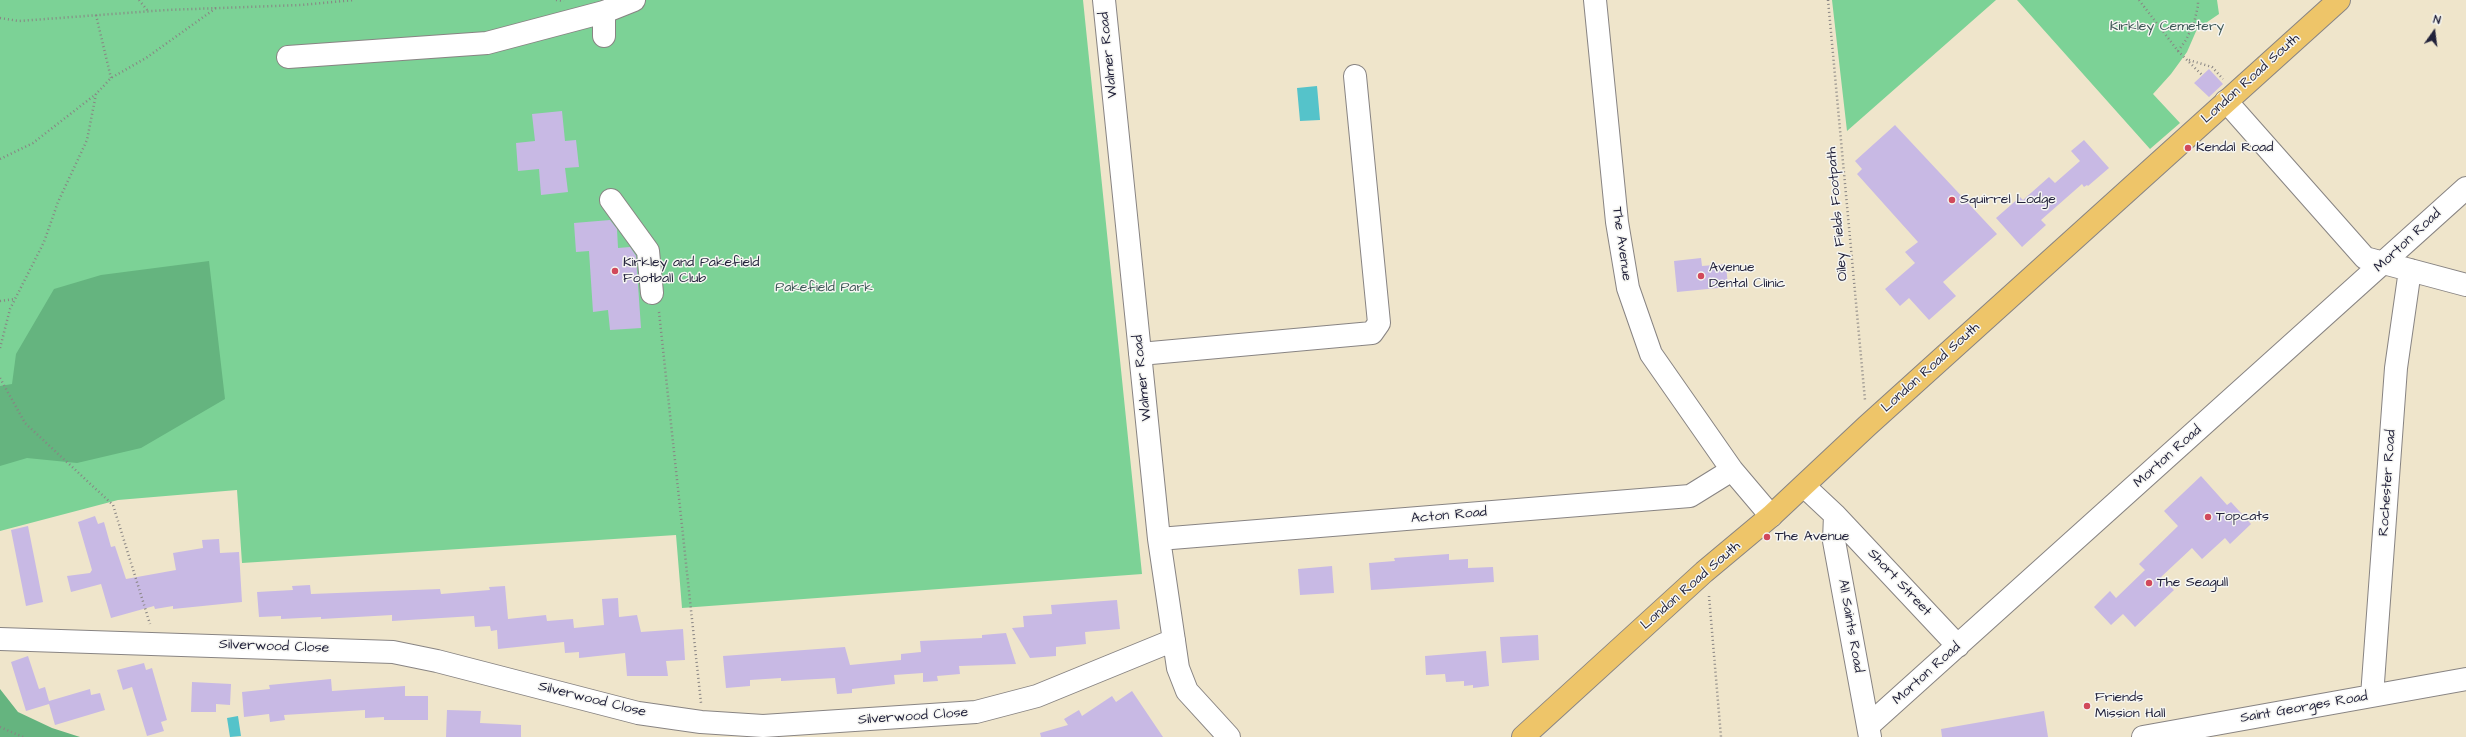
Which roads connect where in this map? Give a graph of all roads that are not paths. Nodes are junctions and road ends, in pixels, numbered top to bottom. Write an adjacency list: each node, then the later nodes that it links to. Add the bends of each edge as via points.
1 (634, 0): 5 (street)
2 (1104, 0): 16 (street, Walmer Road)
3 (1595, 0): 17 (street, The Avenue, via 1617,222 1628,288 1651,354)
4 (2339, 0): 9 (main road, London Road South)
5 (604, 12): 6 (street); 7 (street, via 487,43)
6 (604, 36)
7 (288, 57)
8 (1355, 76): 16 (street, via 1379,323 1372,333)
9 (2226, 102): 12 (street, via 2365,258); 18 (main road, London Road South)
10 (2466, 188): 12 (street, Morton Road)
11 (611, 200): 15 (street, via 648,252)
12 (2384, 263): 13 (street); 24 (street, Morton Road)
13 (2410, 270): 14 (street); 26 (street, Rochester Road, via 2396,368)
14 (2466, 285)
15 (652, 293)
16 (1140, 354): 21 (street, Walmer Road)
17 (1732, 470): 20 (street, The Avenue); 21 (street, Acton Road, via 1690,496)
18 (1804, 486): 19 (street, Short Street); 20 (main road, London Road South)
19 (1835, 514): 24 (street, Short Street); 27 (street, All Saints Road, via 1834,541)
20 (1771, 516): 29 (main road, London Road South, via 1704,572)
21 (1158, 539): 23 (street, Walmer Road)
22 (0, 639): 23 (street, Silverwood Close, via 393,652 638,713 701,722 763,726 976,712 1038,696)
23 (1174, 640): 28 (street, Walmer Road, via 1178,668 1188,691)
24 (1958, 646): 27 (street, Morton Road)
25 (2466, 679): 26 (street, Saint Georges Road)
26 (2372, 696): 30 (street, Saint Georges Road)
27 (1869, 732)
28 (1229, 737)
29 (1523, 737)
30 (2143, 737)

